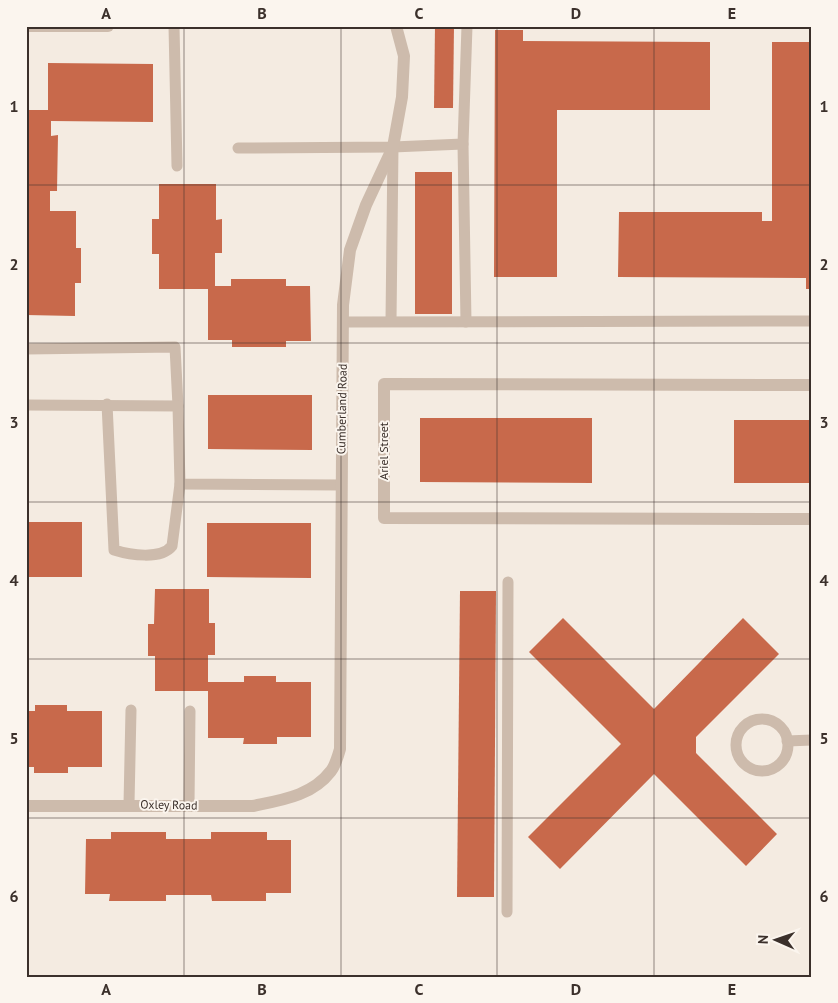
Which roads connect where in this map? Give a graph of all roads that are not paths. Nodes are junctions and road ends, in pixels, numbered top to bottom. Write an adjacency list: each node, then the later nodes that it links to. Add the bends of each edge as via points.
1 (26, 26): 2 (street)
2 (55, 26): 3 (street)
3 (108, 26)
4 (174, 26): 10 (lane)
5 (396, 26): 8 (street, Cumberland Road, via 404,56 402,96)
6 (467, 26): 7 (lane)
7 (463, 144): 8 (lane); 14 (lane)
8 (393, 147): 9 (lane); 12 (street, Cumberland Road, via 366,205 350,250); 13 (lane)
9 (238, 148)
10 (177, 166)
11 (812, 321): 14 (lane)
12 (344, 322): 13 (lane); 21 (street, Cumberland Road)
13 (391, 322): 14 (lane)
14 (466, 322)
15 (26, 349): 19 (lane, via 175,347)
16 (812, 385): 22 (street, Ariel Street, via 384,384 384,518)
17 (26, 404): 18 (lane)
18 (107, 404): 19 (lane); 20 (lane, via 114,550 161,555 167,552 172,546)
19 (178, 406): 20 (lane)
20 (180, 484): 21 (lane)
21 (341, 485): 28 (street, Cumberland Road, via 340,749 332,771)
22 (812, 519)
23 (508, 582): 32 (lane)
24 (131, 710): 29 (lane)
25 (190, 711): 30 (lane)
26 (812, 740): 27 (lane)
27 (787, 742): 27 (lane, via 785,733 772,720 754,719 740,730 736,748 742,762 756,770 765,770 784,758)
28 (309, 791): 30 (street, Oxley Road, via 289,799 253,806)
29 (129, 804): 30 (street, Oxley Road); 31 (street, Oxley Road)
30 (189, 805)
31 (26, 806)
32 (507, 912)

